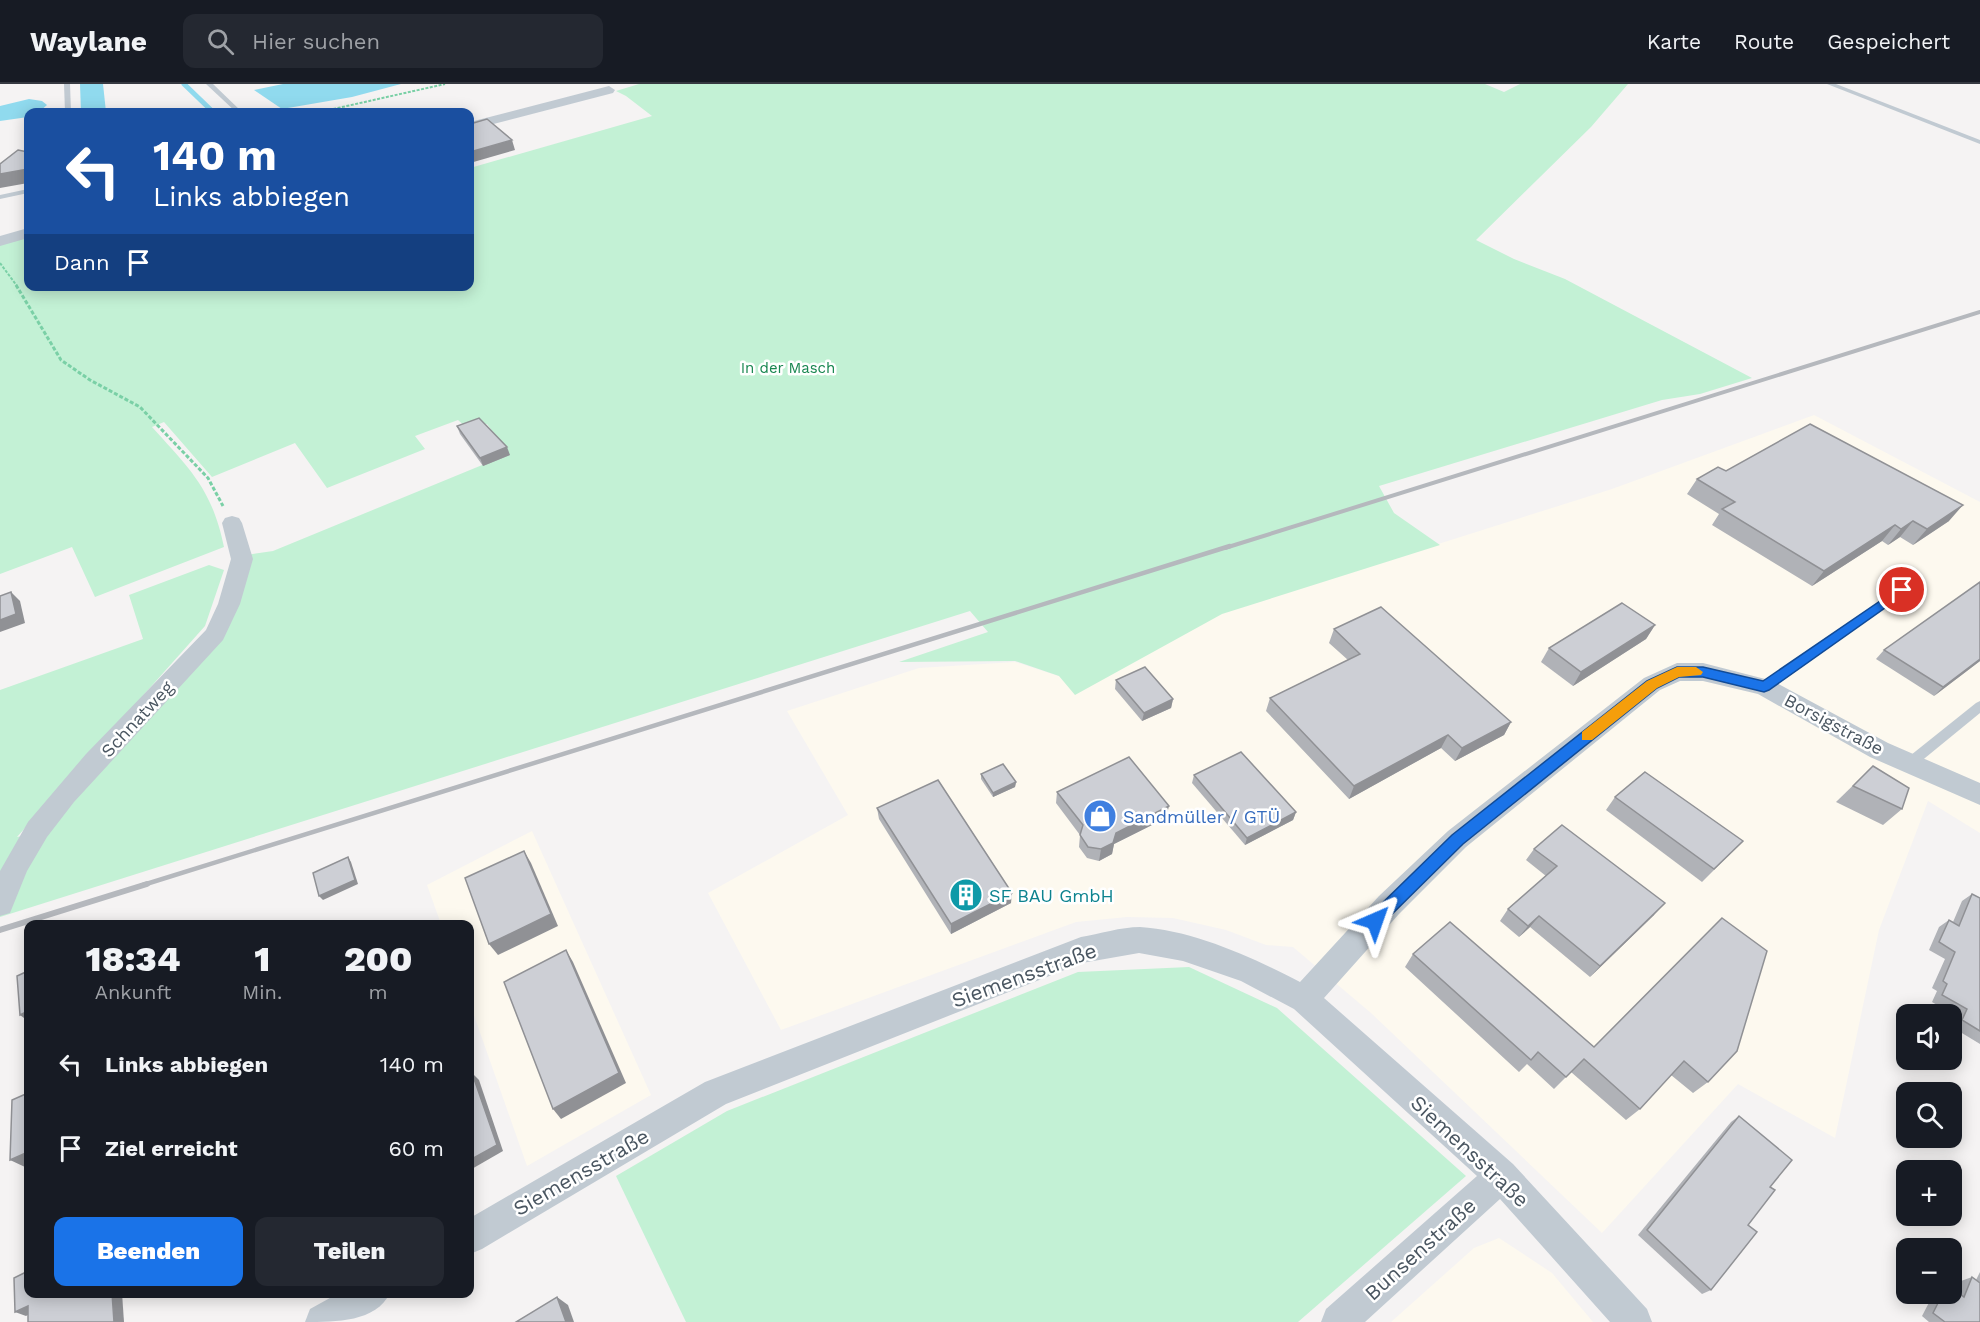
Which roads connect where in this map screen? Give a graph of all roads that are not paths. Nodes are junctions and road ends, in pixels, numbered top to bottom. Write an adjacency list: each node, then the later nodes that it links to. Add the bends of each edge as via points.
1 (67, 84): 5 (lane)
2 (209, 84): 6 (lane)
3 (1830, 84): 8 (lane)
4 (609, 90): 7 (street)
5 (68, 108)
6 (235, 108)
7 (474, 125)
8 (1980, 142)
9 (24, 192): 10 (lane)
10 (0, 197)
11 (24, 234): 12 (street)
12 (0, 241)
13 (232, 523): 19 (street, Schnatweg, via 242,560 215,634 41,825)
14 (1902, 590): 15 (lane)
15 (1764, 687): 17 (street, Borsigstraße); 20 (street, Borsigstraße, via 1703,672 1677,672 1652,684 1457,839 1389,905)
16 (1980, 706): 17 (lane)
17 (1910, 764): 18 (street, Borsigstraße)
18 (1980, 794)
19 (0, 904)
20 (1305, 999): 21 (street, Siemensstraße); 22 (street, Siemensstraße, via 1249,970 1183,948 1139,940 1081,950 716,1093)
21 (1501, 1176): 23 (street, Bunsenstraße); 24 (street, Siemensstraße)
22 (474, 1235)
23 (1339, 1322)
24 (1634, 1322)

